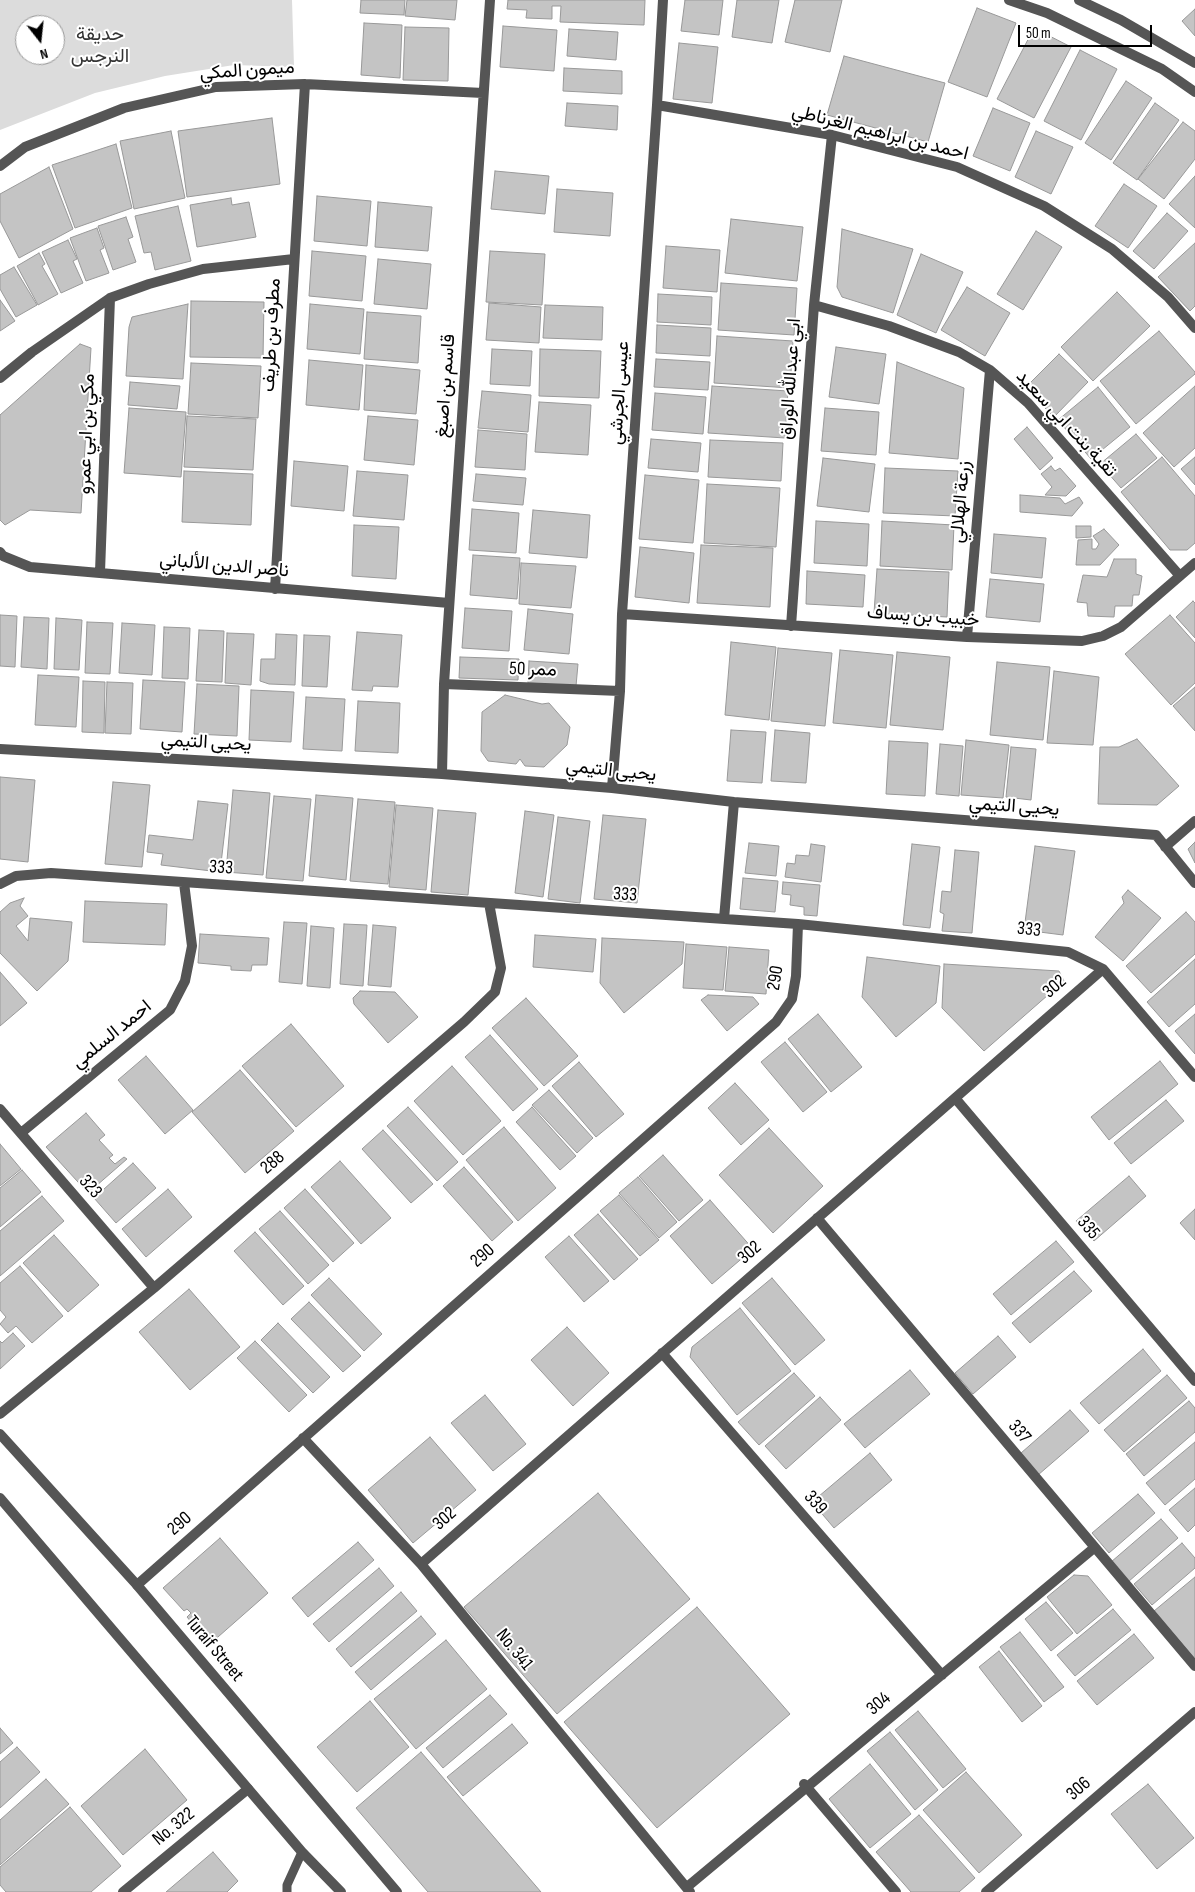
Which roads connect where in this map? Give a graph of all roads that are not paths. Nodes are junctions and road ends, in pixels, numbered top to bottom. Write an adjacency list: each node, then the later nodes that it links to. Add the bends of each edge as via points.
1 (490, 0): 8 (street, قاسم بن اصبغ)
2 (663, 0): 9 (street, عيسى الجرشي)
3 (1009, 0): 7 (street, via 1047,13 1162,70)
4 (1079, 0): 5 (street)
5 (1195, 63)
6 (305, 84): 8 (street, ميمون المكي); 11 (street, ميمون المكي, via 216,87 124,108 25,147); 12 (street, مطرف بن طريف)
7 (1195, 92)
8 (483, 93): 23 (street, قاسم بن اصبغ)
9 (658, 105): 10 (street, احمد بن ابراهيم الغرناطي); 24 (street, عيسى الجرشي)
10 (832, 135): 14 (street, ابي عبدالله الوراق); 15 (street, احمد بن ابراهيم الغرناطي, via 957,167 1044,206 1112,249 1168,297)
11 (0, 166)
12 (294, 259): 13 (street, via 203,269); 22 (street, مطرف بن طريف)
13 (110, 298): 17 (street); 20 (street, مكي بن ابي عمرو)
14 (814, 304): 16 (street, تقية بنت ابي سعيد, via 890,326 950,349); 25 (street, ابي عبدالله الوراق)
15 (1195, 328)
16 (990, 370): 21 (street, تقية بنت ابي سعيد, via 1028,403); 26 (street, زرعة الهلالي)
17 (0, 378)
18 (0, 552): 20 (street, ناصر الدين الألباني, via 30,567)
19 (1195, 563): 21 (street, خبيب بن يساف)
20 (100, 572): 22 (street, ناصر الدين الألباني)
21 (1180, 576): 26 (street, خبيب بن يساف, via 1121,627 1103,636 1082,641)
22 (276, 589): 23 (street, ناصر الدين الألباني)
23 (449, 603): 27 (street, قاسم بن اصبغ)
24 (622, 614): 25 (street, خبيب بن يساف); 28 (street, عيسى الجرشي)
25 (791, 626): 26 (street, خبيب بن يساف)
26 (967, 637)
27 (444, 684): 28 (street, ممر 50); 30 (street, قاسم بن اصبغ)
28 (620, 691): 31 (street, عيسى الجرشي)
29 (0, 749): 30 (street, يحيى التيمي)
30 (442, 774): 31 (street, يحيى التيمي)
31 (612, 788): 32 (street, يحيى التيمي)
32 (734, 802): 34 (street, يحيى التيمي, via 1156,835); 39 (street)
33 (1195, 821): 34 (street)
34 (1165, 847): 36 (street, يحيى التيمي)
35 (184, 882): 37 (street, 333, via 51,873 16,876); 38 (street, 333); 45 (street, احمد السلمي, via 192,946 185,981 170,1010)
36 (1195, 883)
37 (0, 884)
38 (489, 903): 39 (street, 333); 47 (street, 288, via 502,968 495,992)
39 (724, 919): 40 (street, 333)
40 (798, 924): 41 (street, 333, via 1068,952); 52 (street, 290, via 792,999 776,1022)
41 (1102, 969): 42 (street, 333); 43 (street, 302)
42 (1195, 1077)
43 (955, 1098): 46 (street, 302); 49 (street, 335)
44 (0, 1109): 45 (street, 323)
45 (20, 1133): 47 (street, 323)
46 (817, 1218): 48 (street, 302); 54 (street, 337)
47 (154, 1288): 50 (street, 288)
48 (662, 1353): 55 (street, 302); 58 (street, 339)
49 (1195, 1381)
50 (0, 1414)
51 (0, 1434): 56 (street, Turaif Street)
52 (303, 1438): 55 (street, No. 341); 56 (street, 290)
53 (0, 1498): 61 (street)
54 (1094, 1548): 57 (street, 337); 58 (street, 304)
55 (421, 1564): 63 (street, No. 341)
56 (137, 1585): 67 (street, Turaif Street)
57 (1195, 1666)
58 (942, 1675): 60 (street, 304)
59 (1195, 1712): 69 (street, 306)
60 (805, 1786): 63 (street, 304); 68 (street)
61 (248, 1789): 62 (street); 64 (street, No. 322)
62 (302, 1852): 65 (lane); 66 (street)
63 (688, 1890)
64 (123, 1892)
65 (287, 1892)
66 (341, 1892)
67 (397, 1892)
68 (896, 1892)
69 (986, 1892)

